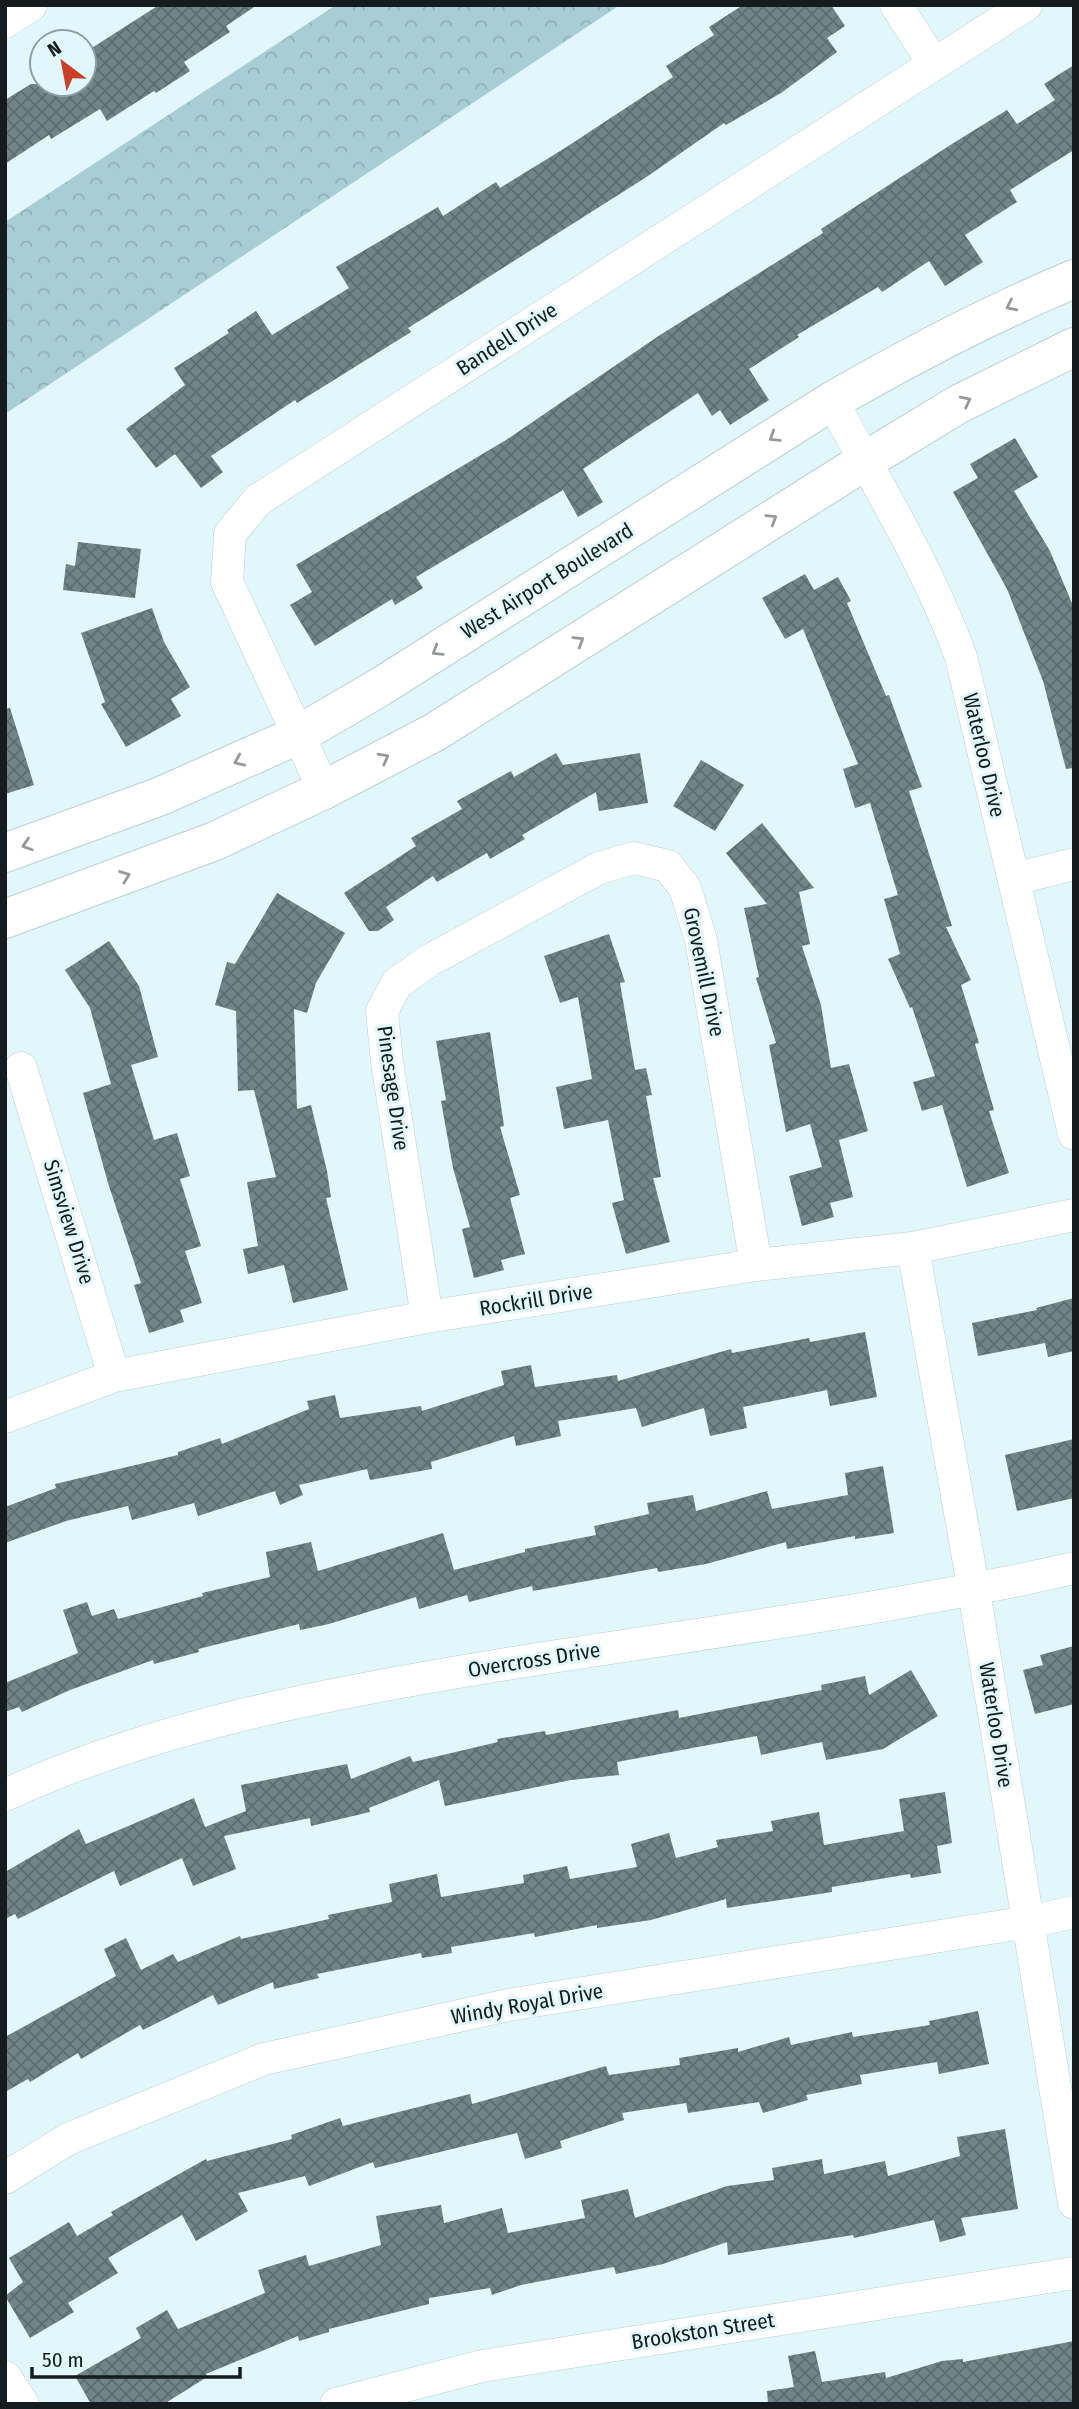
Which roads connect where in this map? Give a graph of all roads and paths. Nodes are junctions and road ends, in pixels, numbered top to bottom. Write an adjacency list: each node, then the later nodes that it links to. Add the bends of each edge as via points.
1 (31, 5): 4 (street)
2 (896, 5): 5 (street)
3 (1026, 5): 5 (street, Bandell Drive)
4 (5, 22)
5 (934, 64): 10 (street, Bandell Drive, via 258,500 230,534 227,582)
6 (1074, 279): 8 (main road, West Airport Boulevard, one-way to 8, via 903,360)
7 (1074, 347): 9 (main road, one-way to 7, via 957,405)
8 (832, 401): 9 (street, Waterloo Drive); 10 (main road, West Airport Boulevard, one-way to 10)
9 (864, 461): 11 (main road, one-way to 9, via 435,732); 14 (street, Waterloo Drive, via 924,570 957,647)
10 (298, 735): 11 (street, Bandell Drive); 12 (main road, West Airport Boulevard, one-way to 12, via 161,796)
11 (324, 790): 15 (main road, one-way to 11, via 215,841)
12 (5, 853)
13 (1074, 864): 14 (street)
14 (1014, 879): 18 (street, Waterloo Drive)
15 (5, 919)
16 (502, 921): 21 (street, Grovemill Drive, via 599,868 634,858 668,866 685,888 701,940); 22 (street, Pinesage Drive, via 429,960 397,983 382,1011)
17 (21, 1068): 23 (street, Simsview Drive)
18 (1074, 1134)
19 (1074, 1215): 20 (street, Rockrill Drive)
20 (913, 1248): 21 (street, Rockrill Drive); 26 (street, Waterloo Drive)
21 (756, 1265): 22 (street, Rockrill Drive)
22 (427, 1317): 23 (street, Rockrill Drive)
23 (114, 1377): 24 (street, Rockrill Drive)
24 (5, 1418)
25 (1074, 1568): 26 (street, Overcross Drive)
26 (974, 1591): 27 (street, Overcross Drive, via 397,1682 257,1711 141,1744); 29 (street, Waterloo Drive)
27 (5, 1795)
28 (1074, 1912): 29 (street, Windy Royal Drive)
29 (1028, 1922): 30 (street, Windy Royal Drive, via 508,2005 264,2059 68,2139); 31 (street, Waterloo Drive)
30 (5, 2178)
31 (1074, 2203)
32 (1074, 2273): 35 (street, Brookston Street, via 482,2366)
33 (5, 2377): 34 (street)
34 (23, 2404)
35 (336, 2404)

